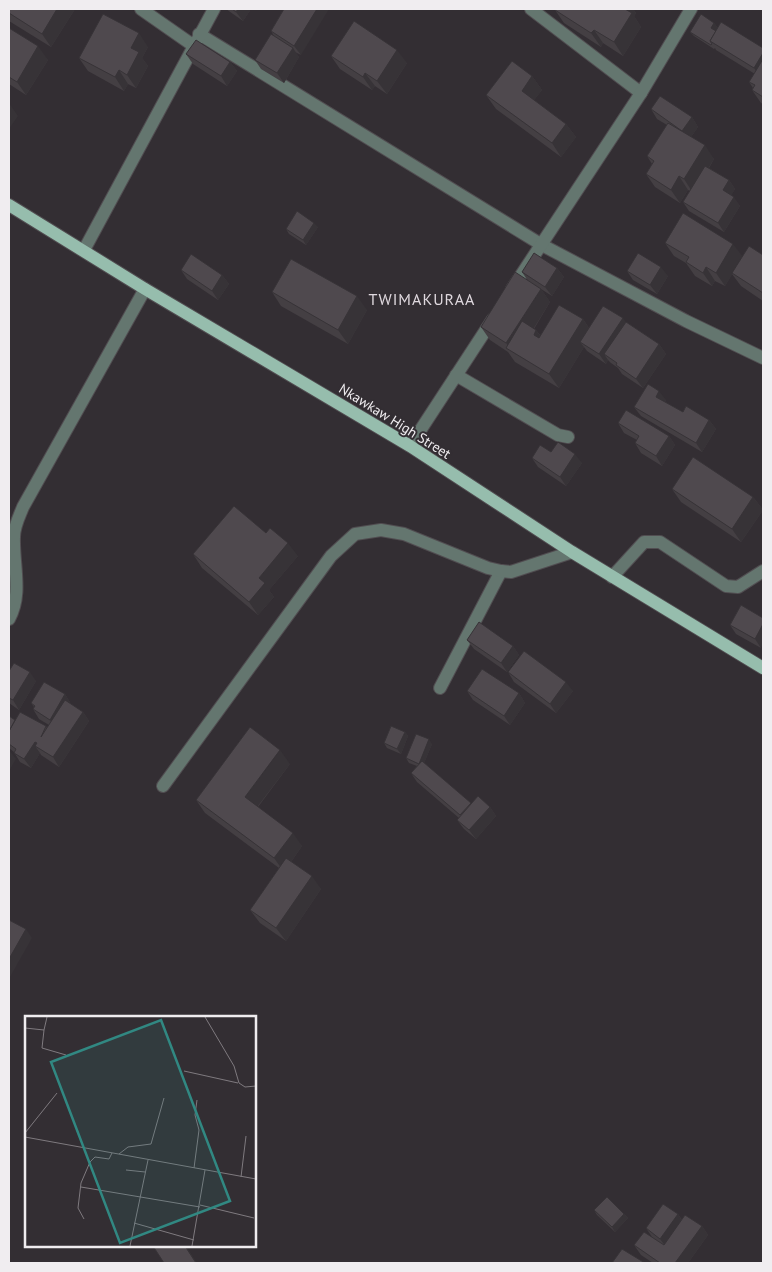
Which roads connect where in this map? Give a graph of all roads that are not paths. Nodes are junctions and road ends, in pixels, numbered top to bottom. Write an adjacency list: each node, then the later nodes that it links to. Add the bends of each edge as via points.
1 (141, 9): 6 (street)
2 (214, 9): 5 (street)
3 (531, 9): 7 (street)
4 (691, 9): 7 (street)
5 (199, 34): 6 (street); 9 (street)
6 (194, 46): 10 (street)
7 (641, 93): 9 (street)
8 (9, 205): 10 (main road, Nkawkaw High Street)
9 (542, 245): 12 (street); 13 (street)
10 (84, 250): 11 (main road, Nkawkaw High Street)
11 (145, 289): 15 (main road, Nkawkaw High Street); 20 (street, via 22,506 14,536 17,598)
12 (763, 358)
13 (456, 376): 14 (street); 15 (street)
14 (568, 438)
15 (410, 446): 16 (main road, Nkawkaw High Street)
16 (572, 552): 18 (street, via 511,572); 19 (main road, Nkawkaw High Street)
17 (763, 571): 19 (street, via 738,587 726,586 660,542 644,542)
18 (501, 572): 22 (street); 23 (street, via 404,534 381,530 356,534 331,556)
19 (612, 576): 21 (main road, Nkawkaw High Street)
20 (9, 619)
21 (763, 668)
22 (440, 688)
23 (163, 786)

